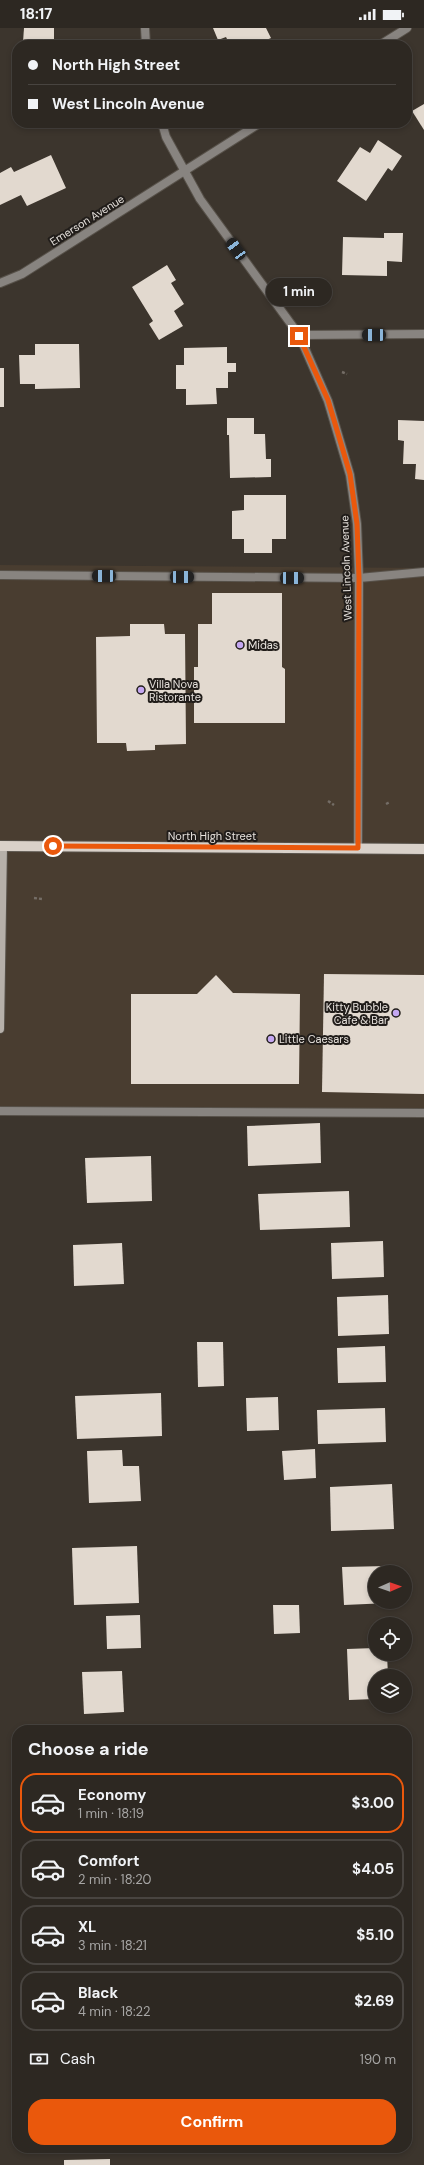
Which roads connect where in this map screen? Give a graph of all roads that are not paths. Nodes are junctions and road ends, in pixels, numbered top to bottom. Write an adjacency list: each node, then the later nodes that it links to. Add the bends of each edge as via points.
1 (145, 28): 3 (street)
2 (407, 28): 4 (street)
3 (146, 40)
4 (388, 40)
5 (163, 128): 7 (street, West Lincoln Avenue)
6 (252, 128): 7 (street, Emerson Avenue)
7 (184, 171): 8 (street, Emerson Avenue, via 22,274); 10 (street, West Lincoln Avenue, via 200,199)
8 (0, 283)
9 (424, 334): 10 (street)
10 (299, 336): 13 (street, West Lincoln Avenue, via 328,400 350,474 357,524)
11 (424, 572): 13 (street)
12 (0, 575): 13 (street)
13 (359, 578): 15 (street, West Lincoln Avenue)
14 (2, 846): 15 (main road, North High Street); 17 (main road)
15 (358, 848): 16 (main road, North High Street)
16 (424, 849)
17 (0, 1029)
18 (0, 1111): 19 (street)
19 (424, 1113)

